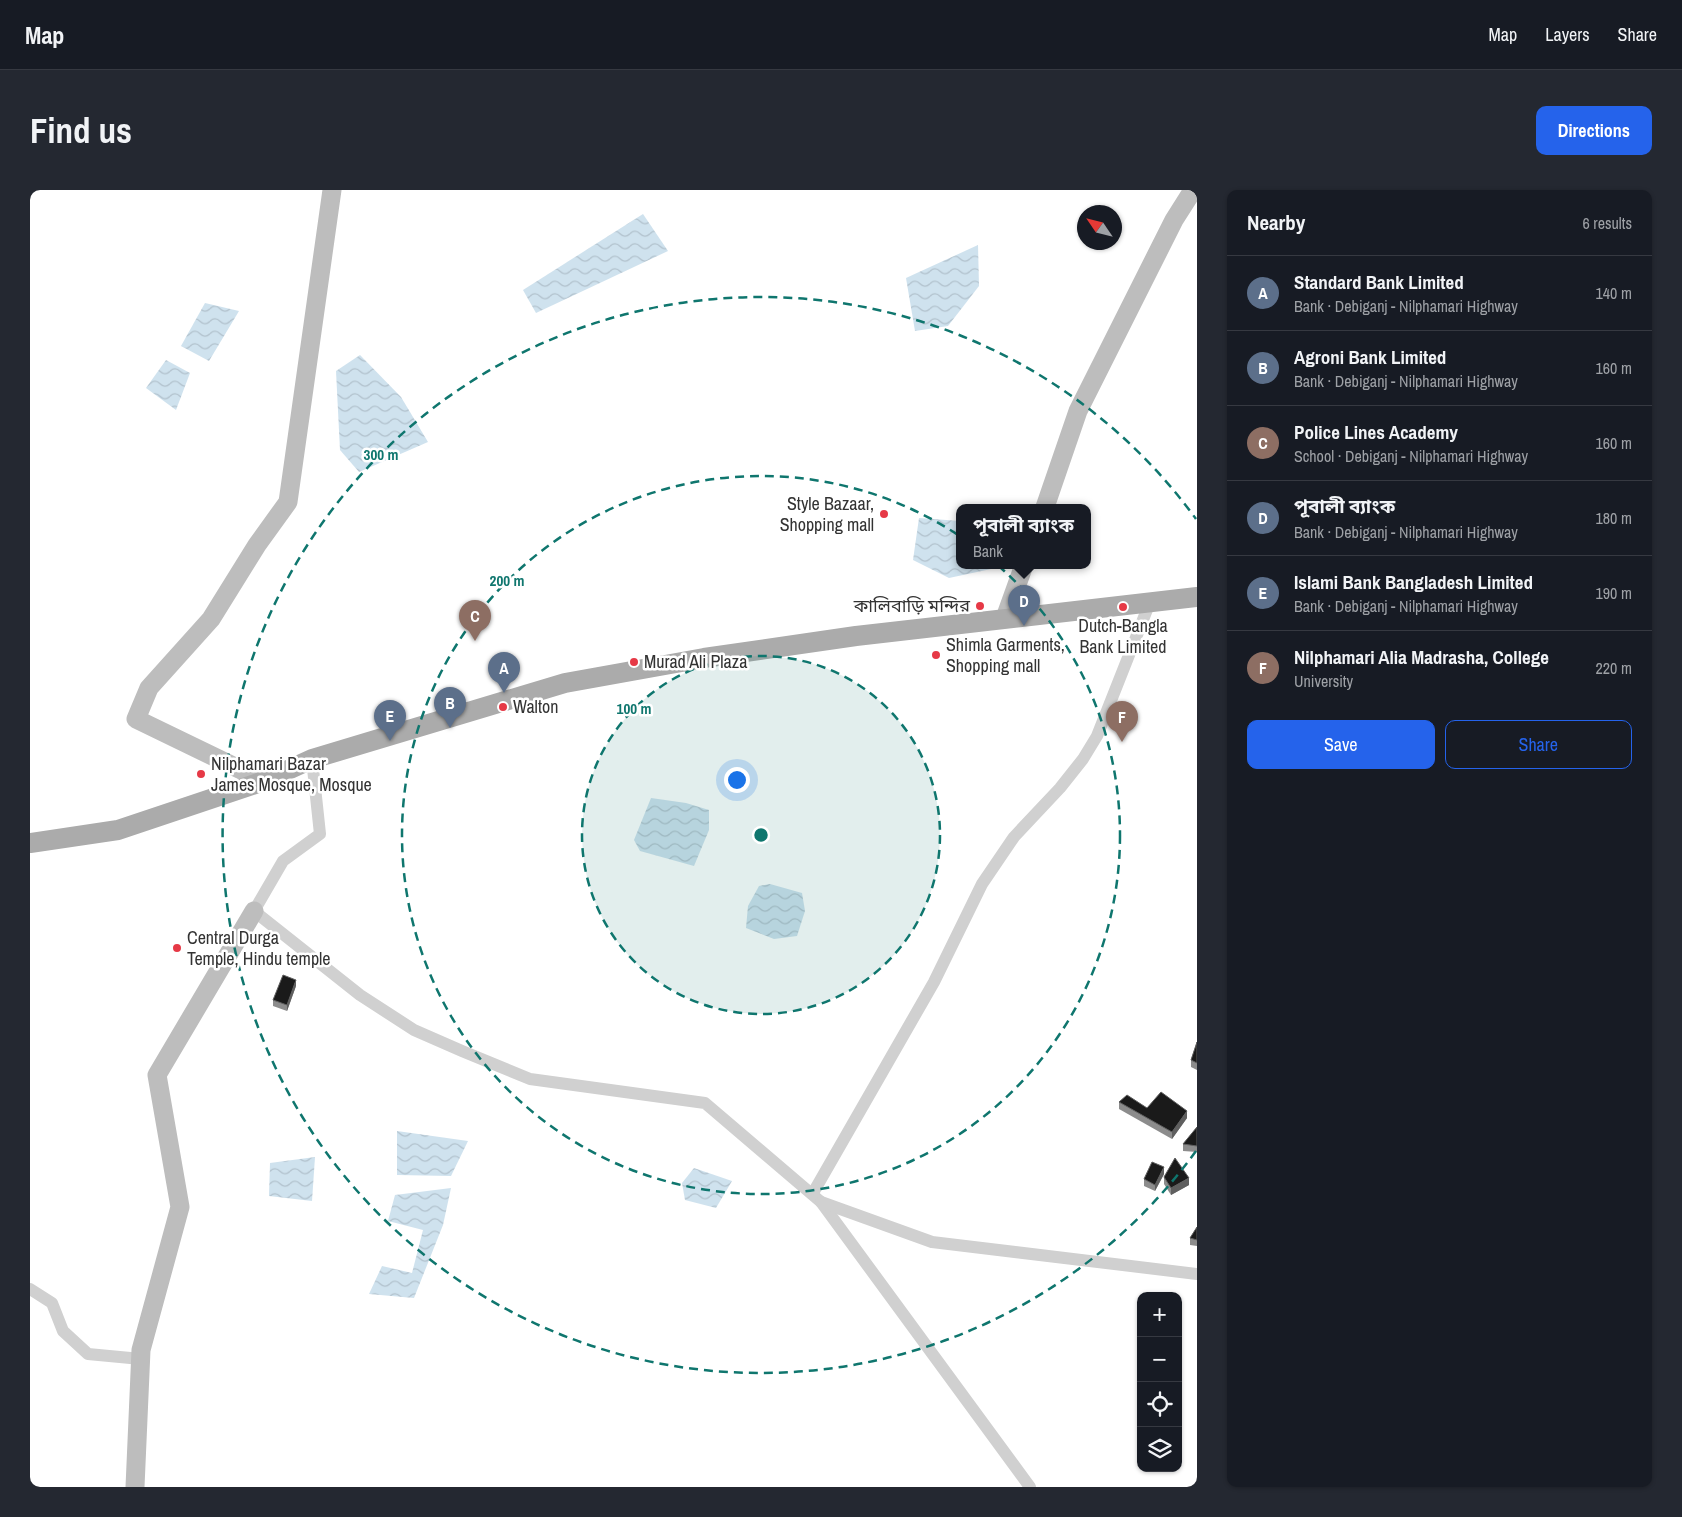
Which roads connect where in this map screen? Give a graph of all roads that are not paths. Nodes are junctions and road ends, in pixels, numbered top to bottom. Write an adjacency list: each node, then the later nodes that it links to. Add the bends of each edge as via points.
1 (332, 190): 9 (street, via 288,502 211,619 149,688 136,719)
2 (1192, 190): 3 (street, via 1078,411)
3 (1046, 504)
4 (1023, 569): 7 (street)
5 (1197, 597): 6 (main road)
6 (1150, 602): 7 (main road); 12 (street, via 1097,736 1060,788 1014,837 982,884 934,982)
7 (1005, 618): 8 (main road, via 704,658 565,683)
8 (312, 759): 9 (main road); 11 (street, via 320,834 283,861)
9 (264, 781): 10 (main road, via 118,830)
10 (30, 843)
11 (254, 911): 12 (street, via 360,995 414,1030 530,1079 705,1103); 15 (street, via 157,1075 180,1207)
12 (817, 1198): 13 (street, via 932,1242); 17 (street)
13 (1197, 1274)
14 (30, 1289): 15 (street, via 52,1302 63,1331 88,1354)
15 (141, 1359): 16 (street)
16 (135, 1487)
17 (1030, 1487)

